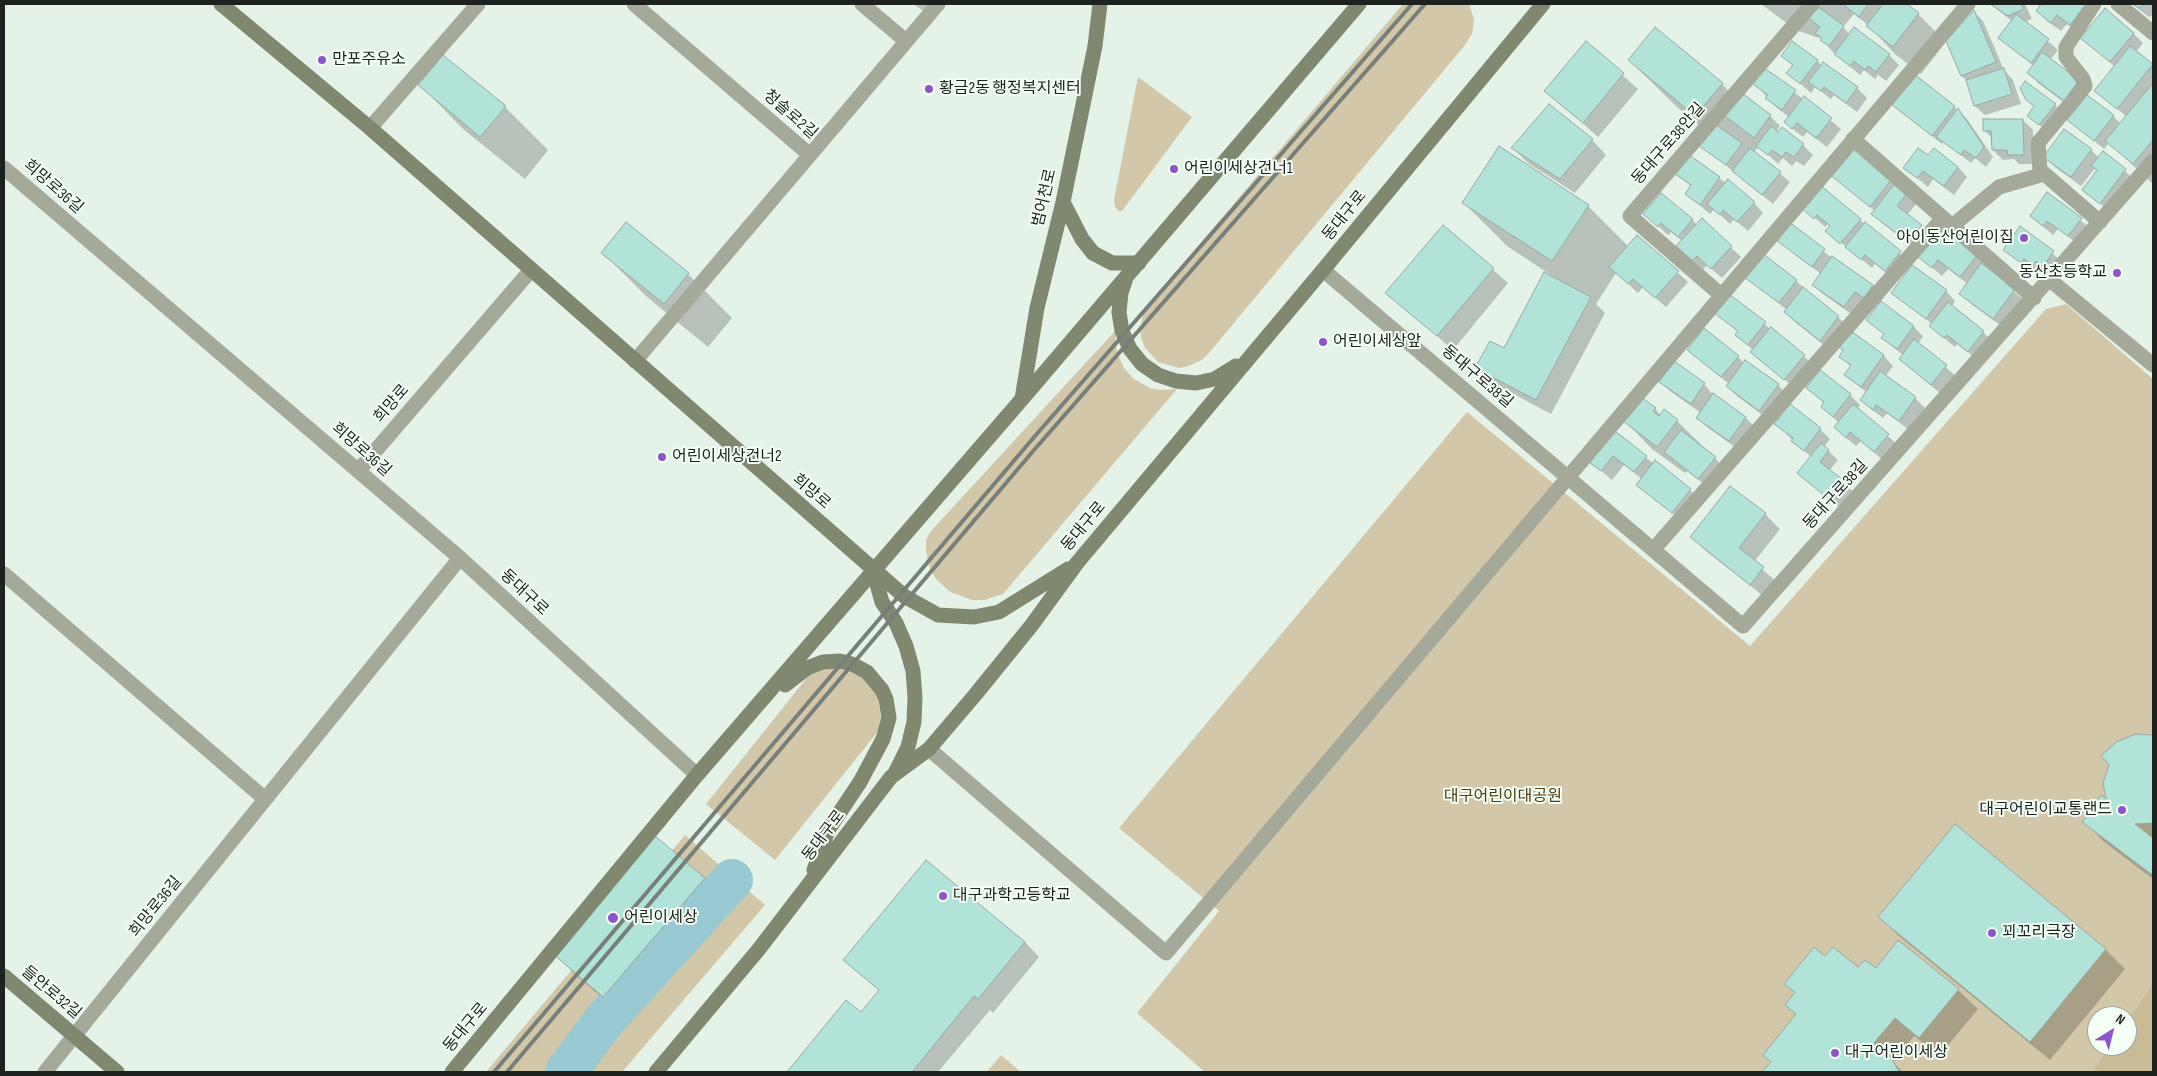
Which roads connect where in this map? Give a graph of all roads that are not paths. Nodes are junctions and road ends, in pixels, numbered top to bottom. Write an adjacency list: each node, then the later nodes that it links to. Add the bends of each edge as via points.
1 (221, 4): 15 (main road, 희망로)
2 (478, 4): 15 (street)
3 (634, 4): 17 (street, 청솔로2길)
4 (862, 4): 14 (street)
5 (938, 4): 14 (street, 청솔로2길)
6 (1100, 4): 21 (main road, 범어천로, via 1095,46)
7 (1359, 4): 24 (main road, 동대구로)
8 (1542, 4): 26 (main road, 동대구로)
9 (1812, 4): 29 (street, 동대구로38안길, via 1630,216)
10 (1968, 4): 16 (street)
11 (2094, 4): 20 (street, via 2066,47 2066,57 2085,86 2038,143 2040,170)
12 (2118, 4): 13 (street)
13 (2153, 33)
14 (906, 41): 17 (street, 청솔로2길)
15 (370, 128): 25 (main road, 희망로)
16 (1853, 139): 22 (street); 29 (street)
17 (810, 155): 32 (street)
18 (2153, 161): 23 (street, 동대구로38길)
19 (4, 168): 35 (street, 희망로36길)
20 (2044, 174): 22 (street, via 1999,187); 23 (street)
21 (1063, 202): 24 (main road, via 1093,253 1112,262); 34 (main road, 범어천로, via 1036,308)
22 (1947, 222): 30 (street); 37 (street)
23 (2100, 222): 28 (street, 동대구로38길)
24 (1138, 262): 27 (main road, 동대구로)
25 (531, 270): 32 (main road, 희망로); 35 (street, 희망로)
26 (1323, 270): 31 (main road, 동대구로); 36 (street, 동대구로38길)
27 (1128, 275): 31 (main road, via 1121,293 1122,331 1142,364 1158,375 1176,381 1215,379 1232,370); 34 (main road, 동대구로)
28 (2050, 280): 30 (street, 동대구로38길); 33 (street)
29 (1721, 295): 36 (street)
30 (2034, 298): 37 (street, 동대구로38길, via 1744,626)
31 (1260, 344): 39 (main road, 동대구로)
32 (635, 361): 40 (main road, 희망로)
33 (2153, 365)
34 (1022, 399): 40 (main road, 동대구로)
35 (358, 471): 38 (street, 희망로36길)
36 (1567, 476): 37 (street, 동대구로38길); 43 (street, via 1166,953)
37 (1653, 550)
38 (460, 558): 44 (street, 동대구로); 46 (street, 희망로36길)
39 (1077, 563): 40 (main road, 희망로, via 999,612 974,617 938,615 904,596); 43 (main road, 동대구로, via 1031,626)
40 (873, 570): 42 (main road, 동대구로); 45 (main road, via 882,602 896,623 913,671 914,722 908,747)
41 (4, 574): 46 (street)
42 (754, 710): 44 (main road, 동대구로); 47 (main road, via 807,668 823,662 840,661 859,667 875,680 886,699 889,718 883,739 860,782 828,830)
43 (929, 749): 45 (main road, 동대구로)
44 (697, 776): 52 (main road, 동대구로)
45 (894, 776): 47 (main road, 동대구로)
46 (265, 799): 49 (street, 희망로36길)
47 (810, 883): 53 (main road, 동대구로)
48 (4, 976): 49 (main road, 들안로32길)
49 (75, 1036): 50 (street, 희망로36길); 51 (main road, 들안로32길)
50 (44, 1072)
51 (118, 1072)
52 (452, 1072)
53 (656, 1072)

